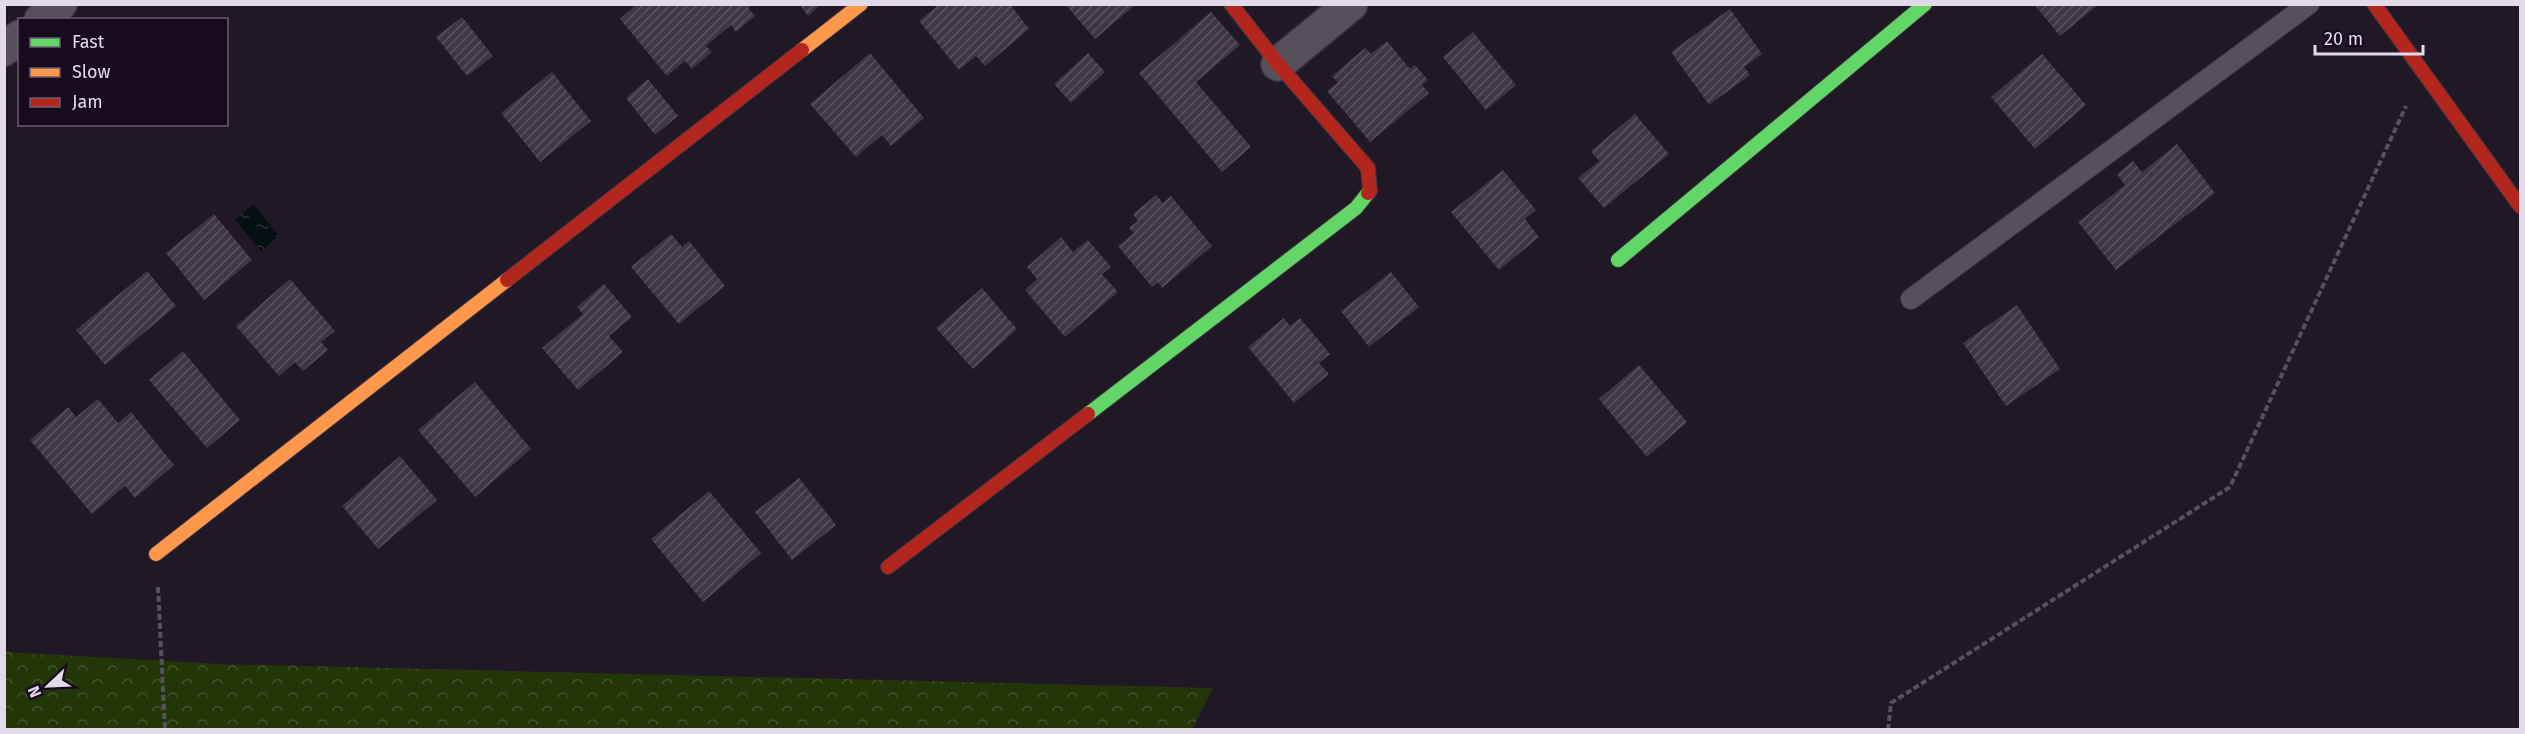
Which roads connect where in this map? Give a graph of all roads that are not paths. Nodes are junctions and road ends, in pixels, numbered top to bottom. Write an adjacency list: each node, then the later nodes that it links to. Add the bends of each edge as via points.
1 (60, 4): 8 (street)
2 (861, 4): 15 (street)
3 (1231, 4): 11 (street)
4 (1351, 4): 11 (street)
5 (1924, 4): 13 (street)
6 (2309, 4): 14 (lane)
7 (2374, 4): 12 (street)
8 (43, 18)
9 (18, 39): 10 (street)
10 (4, 50)
11 (1278, 64): 16 (street, via 1368,168 1370,190 1356,208)
12 (2520, 206)
13 (1618, 260)
14 (1911, 299)
15 (156, 554)
16 (888, 567)

